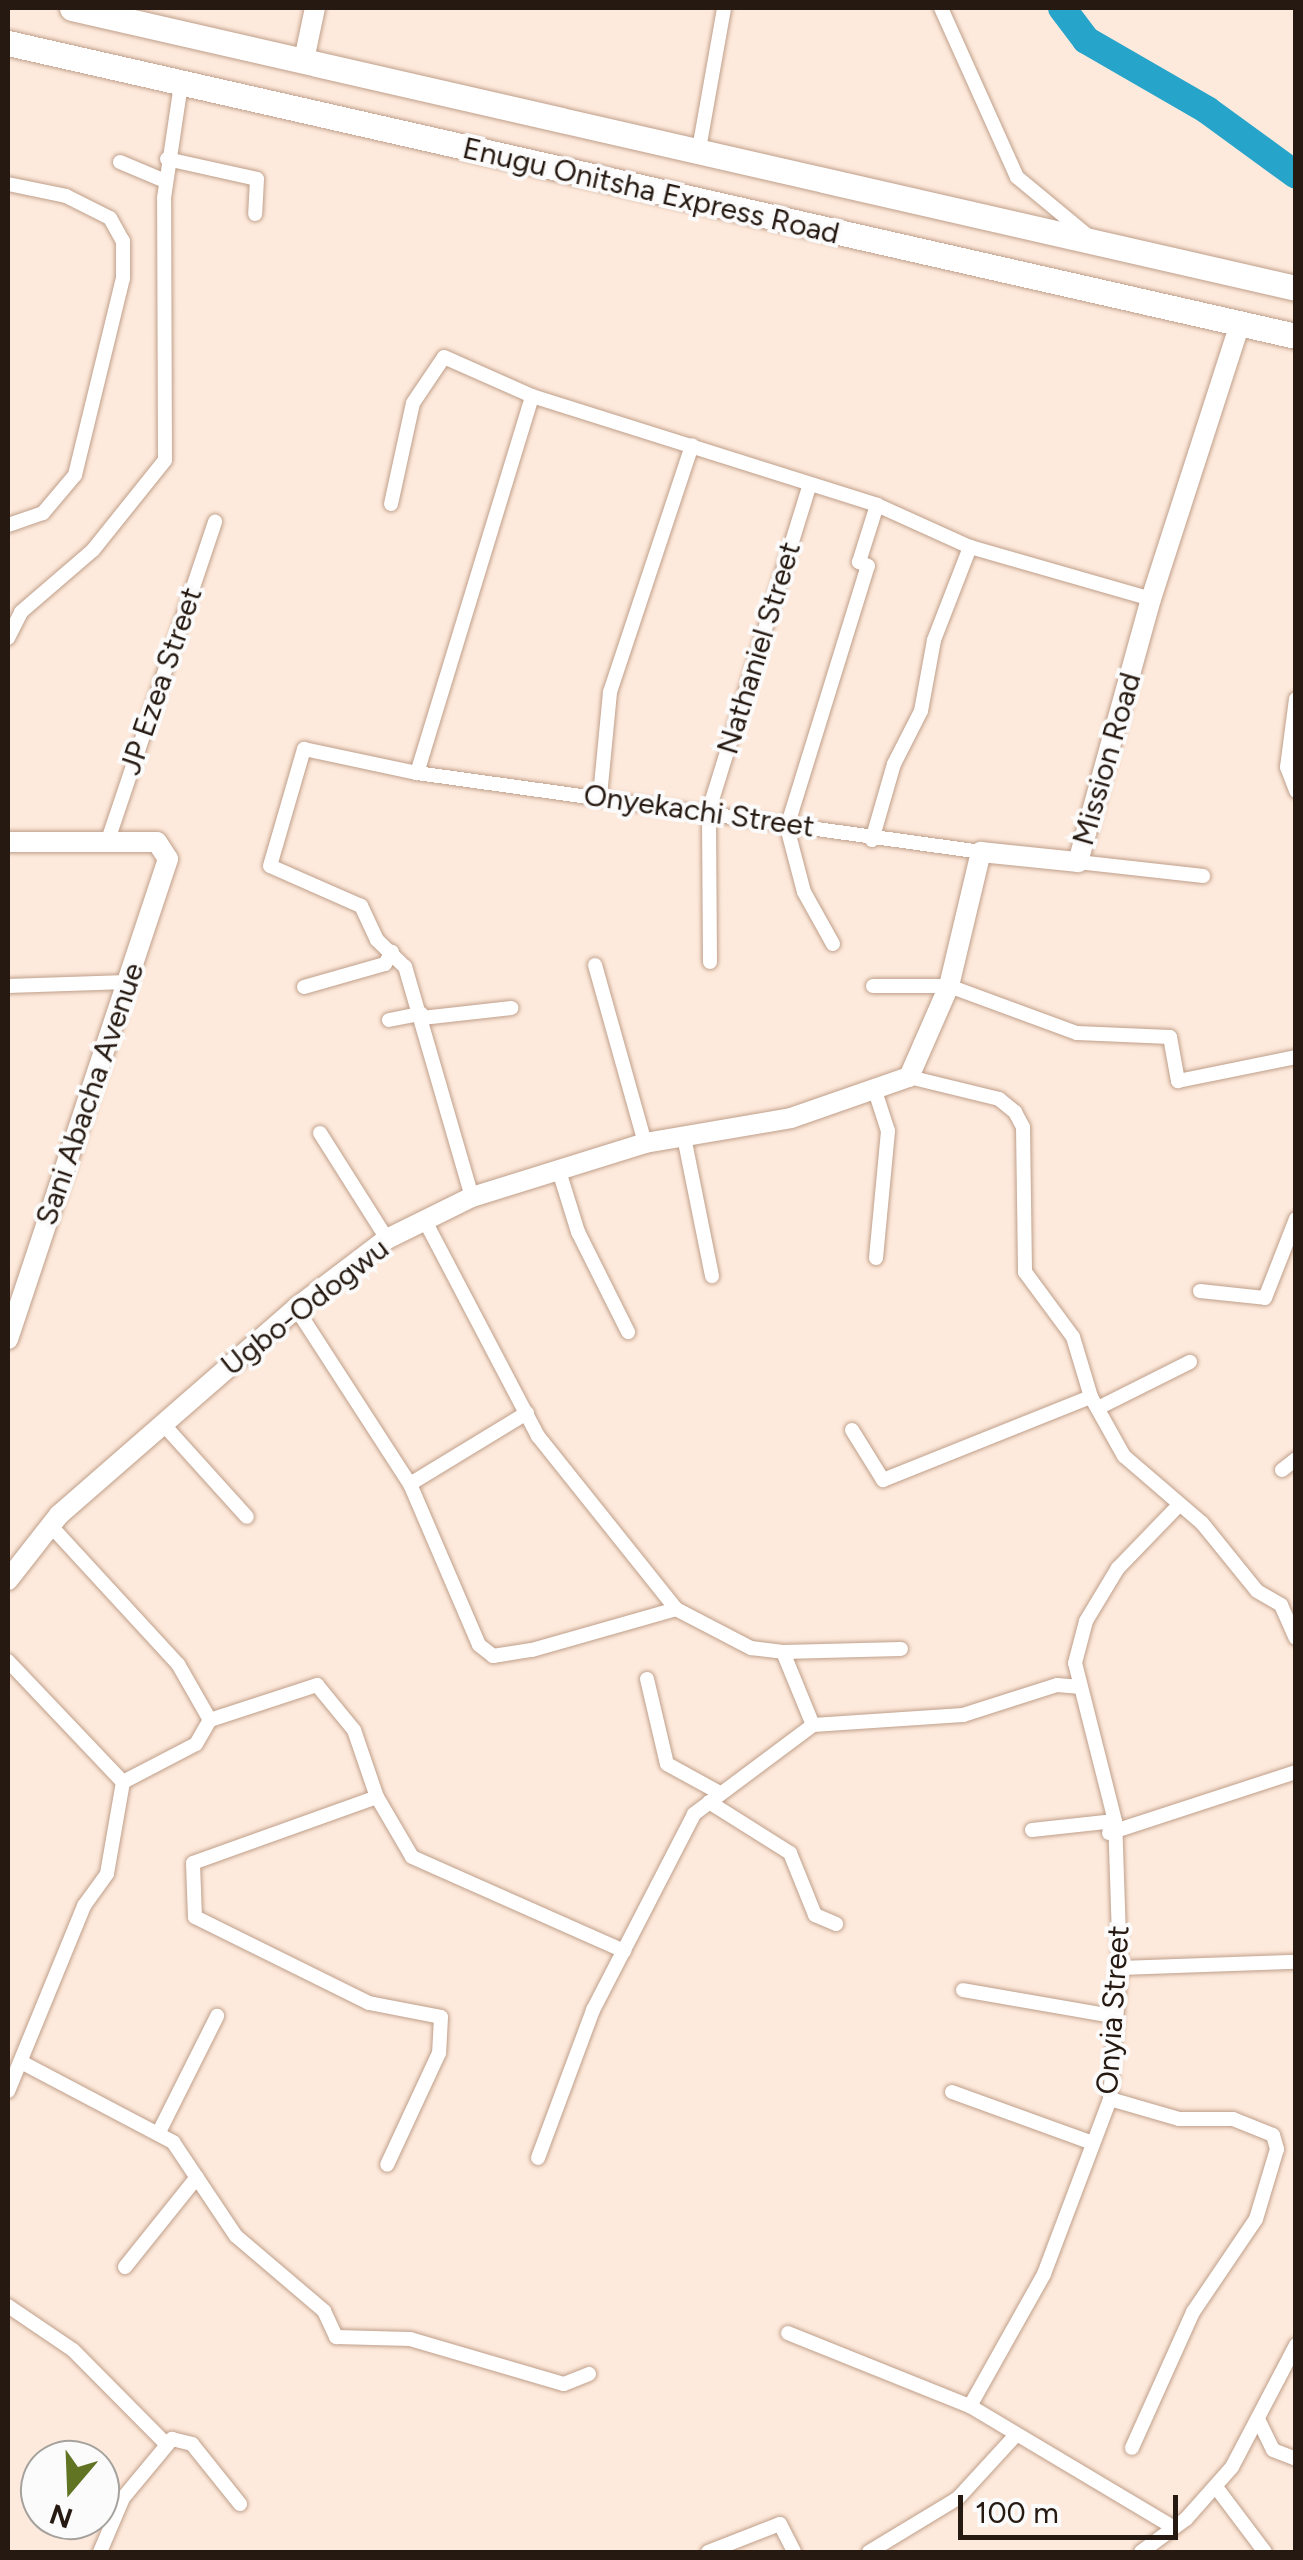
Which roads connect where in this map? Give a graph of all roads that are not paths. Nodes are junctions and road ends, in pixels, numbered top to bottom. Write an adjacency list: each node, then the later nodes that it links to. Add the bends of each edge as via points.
1 (72, 8): 6 (highway, Enugu Onitsha Express Road)
2 (315, 8): 6 (street)
3 (724, 8): 8 (street)
4 (941, 8): 14 (street, via 1018,178)
5 (8, 43): 7 (highway, Enugu Onitsha Express Road)
6 (304, 60): 8 (highway, Enugu Onitsha Express Road)
7 (181, 84): 9 (street); 16 (highway, Enugu Onitsha Express Road)
8 (699, 149): 14 (highway, Enugu Onitsha Express Road)
9 (167, 159): 11 (street); 13 (street, via 257,179)
10 (120, 162): 11 (street)
11 (165, 181): 27 (street, via 165,460 93,550 21,612)
12 (8, 184): 24 (street, via 42,189 110,218 123,241 123,278 76,475 53,506)
13 (255, 214)
14 (1092, 240): 15 (highway, Enugu Onitsha Express Road)
15 (1296, 288)
16 (1240, 324): 17 (highway, Enugu Onitsha Express Road); 26 (street, Mission Road)
17 (1296, 336)
18 (532, 396): 19 (street); 21 (street, via 444,357 413,403); 29 (street)
19 (692, 445): 20 (street); 31 (street, via 610,692)
20 (808, 486): 22 (street); 32 (street, Nathaniel Street)
21 (391, 504)
22 (876, 505): 25 (street); 33 (street, via 859,562 868,566)
23 (214, 522): 34 (street, JP Ezea Street)
24 (8, 526)
25 (970, 547): 26 (street); 35 (street, via 934,640 922,711 894,764)
26 (1151, 599): 38 (street, Mission Road)
27 (8, 638)
28 (1296, 699): 30 (street, via 1288,767)
29 (417, 773): 31 (street, Onyekachi Street); 41 (street, Onyekachi Street, via 304,749 270,854 276,875 361,906)
30 (1296, 792)
31 (600, 796): 32 (street, Onyekachi Street)
32 (709, 810): 33 (street, Onyekachi Street); 42 (street, Nathaniel Street)
33 (789, 822): 35 (street, Onyekachi Street); 40 (street, via 796,869)
34 (108, 840): 36 (street); 44 (street, Sani Abacha Avenue, via 164,848 168,860)
35 (872, 840): 37 (street, Onyekachi Street)
36 (8, 842)
37 (981, 852): 38 (street, Mission Road); 48 (street)
38 (1078, 862): 39 (street)
39 (1202, 876)
40 (833, 944)
41 (392, 952): 46 (street, via 386,964); 50 (street, via 411,978)
42 (710, 962)
43 (595, 965): 57 (street)
44 (128, 982): 45 (street); 68 (street, Sani Abacha Avenue)
45 (8, 986)
46 (304, 986)
47 (873, 986): 48 (street)
48 (949, 986): 52 (street, via 1076,1033 1170,1037 1178,1081); 53 (street)
49 (511, 1008): 50 (street)
50 (421, 1016): 51 (street); 59 (street)
51 (389, 1020)
52 (1296, 1057)
53 (904, 1080): 54 (street, Ugbo-Odogwu); 70 (street, via 999,1099 1015,1112 1023,1127 1025,1272 1073,1337)
54 (876, 1093): 56 (street, Ugbo-Odogwu); 63 (street, via 888,1131)
55 (320, 1133): 62 (street)
56 (684, 1137): 57 (street, Ugbo-Odogwu); 64 (street)
57 (645, 1143): 58 (street, Ugbo-Odogwu)
58 (560, 1170): 59 (street, Ugbo-Odogwu); 67 (street, via 578,1232)
59 (472, 1197): 61 (street, Ugbo-Odogwu)
60 (1296, 1220): 65 (street, via 1265,1298)
61 (425, 1221): 62 (street, Ugbo-Odogwu); 71 (street)
62 (387, 1239): 66 (street, Ugbo-Odogwu)
63 (876, 1258)
64 (712, 1276)
65 (1200, 1291)
66 (296, 1308): 72 (street, Ugbo-Odogwu); 76 (street)
67 (628, 1332)
68 (8, 1339)
69 (1190, 1362): 70 (street)
70 (1095, 1402): 73 (street, via 883,1480); 77 (street, via 1124,1456)
71 (526, 1414): 76 (street); 82 (street)
72 (163, 1424): 78 (street); 79 (street, Ugbo-Odogwu)
73 (852, 1430)
74 (1296, 1459): 75 (street)
75 (1282, 1470)
76 (410, 1484): 82 (street, via 454,1598 493,1656)
77 (1178, 1506): 81 (street, via 1257,1591); 88 (street, Onyia Street, via 1095,1603 1076,1663)
78 (248, 1517)
79 (50, 1525): 80 (street, Ugbo-Odogwu); 89 (street, via 178,1664)
80 (8, 1580)
81 (1289, 1603): 83 (street)
82 (676, 1609): 85 (street, via 751,1648)
83 (1296, 1638)
84 (901, 1649): 85 (street)
85 (783, 1652): 90 (street)
86 (8, 1660): 92 (street)
87 (647, 1679): 94 (street, via 667,1764)
88 (1078, 1687): 90 (street, via 1057,1686 963,1715); 95 (street, Onyia Street)
89 (210, 1720): 92 (street, via 196,1744); 93 (street, via 317,1685 354,1730)
90 (813, 1725): 94 (street)
91 (1296, 1772): 95 (street)
92 (123, 1782): 104 (street, via 108,1874 60,1960)
93 (377, 1797): 98 (street, via 412,1858); 111 (street, via 200,1854 193,1862 195,1918 368,2002 442,2017 439,2053)
94 (714, 1797): 97 (street, via 790,1853 815,1914); 98 (street, via 684,1828)
95 (1112, 1827): 96 (street); 100 (street, Onyia Street)
96 (1032, 1830)
97 (836, 1924)
98 (624, 1950): 110 (street)
99 (1296, 1962): 100 (street)
100 (1120, 1968): 103 (street, Onyia Street)
101 (963, 1990): 103 (street)
102 (217, 2016): 108 (street)
103 (1112, 2016): 107 (street, Onyia Street)
104 (23, 2063): 105 (street); 108 (street)
105 (8, 2091)
106 (952, 2092): 109 (street)
107 (1110, 2099): 109 (street, Onyia Street); 122 (street, via 1179,2119 1233,2119 1273,2136 1277,2149 1256,2219 1193,2312)
108 (159, 2132): 112 (street)
109 (1093, 2143): 118 (street, Onyia Street, via 1044,2274)
110 (538, 2158)
111 (387, 2165)
112 (197, 2177): 113 (street); 117 (street, via 236,2236 324,2312 336,2336 410,2339 564,2384)
113 (125, 2267)
114 (8, 2306): 121 (street, via 84,2359)
115 (788, 2333): 118 (street)
116 (1296, 2346): 119 (street)
117 (590, 2374)
118 (970, 2406): 120 (street)
119 (1258, 2419): 123 (street, via 1273,2450); 124 (street)
120 (1016, 2435): 126 (street); 130 (street, via 958,2498)
121 (164, 2442): 125 (street, via 192,2444); 127 (street, via 122,2498)
122 (1132, 2448)
123 (1296, 2459)
124 (1216, 2486): 126 (street); 132 (street)
125 (240, 2504)
126 (1171, 2526): 131 (street)
127 (100, 2552)
128 (708, 2552): 129 (street, via 780,2524)
129 (794, 2552)
130 (868, 2552)
131 (1141, 2552)
132 (1265, 2552)

